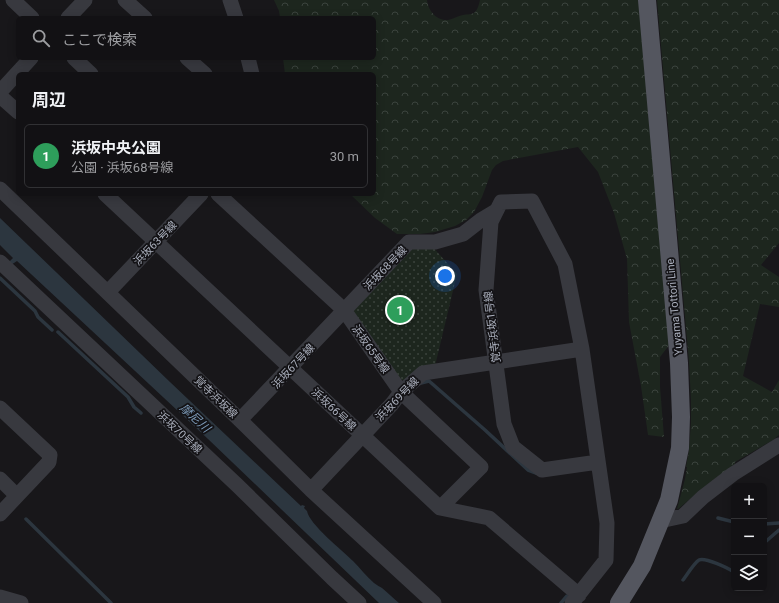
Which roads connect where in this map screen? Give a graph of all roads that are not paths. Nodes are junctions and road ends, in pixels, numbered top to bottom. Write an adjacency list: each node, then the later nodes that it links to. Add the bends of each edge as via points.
1 (13, 0): 6 (street)
2 (85, 0): 7 (street)
3 (125, 0): 8 (street)
4 (230, 0): 9 (street)
5 (647, 0): 45 (main road, Yuyama Tottori Line, via 679,363 681,417 680,448 669,500)
6 (30, 16)
7 (70, 16)
8 (143, 16)
9 (235, 16)
10 (29, 60): 14 (street)
11 (76, 60): 15 (street)
12 (189, 60): 16 (street)
13 (248, 60): 17 (street)
14 (18, 72)
15 (89, 72)
16 (203, 72)
17 (252, 72)
18 (16, 74): 19 (street)
19 (0, 92)
20 (0, 96): 21 (street)
21 (16, 110)
22 (0, 189): 29 (street, 覚寺浜坂線)
23 (107, 196): 27 (street, 浜坂66号線)
24 (199, 196): 27 (street, 浜坂63号線)
25 (220, 196): 30 (street, 浜坂65号線)
26 (496, 211): 30 (street, 浜坂68号線, via 463,234 435,242 409,242); 31 (street, via 500,202 532,201 566,264); 32 (street, 覚寺浜坂1号線, via 491,222 486,290)
27 (156, 242): 29 (street, 浜坂63号線); 33 (street, 浜坂66号線)
28 (1, 264): 49 (street, 浜坂70号線)
29 (108, 292): 36 (street, 覚寺浜坂線)
30 (344, 310): 33 (street, 浜坂67号線); 34 (street, 浜坂65号線)
31 (582, 349): 32 (street, 浜坂69号線); 39 (street)
32 (496, 362): 34 (street, 浜坂69号線, via 423,373); 39 (street, 覚寺浜坂1号線, via 504,424 513,447 542,470)
33 (291, 368): 36 (street, 浜坂67号線); 37 (street, 浜坂66号線)
34 (401, 392): 37 (street, 浜坂69号線); 43 (street, 浜坂65号線, via 481,467)
35 (0, 408): 42 (street, via 50,455 49,462)
36 (240, 420): 41 (street, 覚寺浜坂線)
37 (363, 435): 41 (street, 浜坂69号線); 43 (street, 浜坂66号線)
38 (779, 445): 45 (street, via 733,474 703,497 684,516)
39 (598, 462): 47 (street, via 607,523 606,560)
40 (0, 479): 42 (street)
41 (311, 490): 50 (street, 覚寺浜坂線)
42 (17, 496): 44 (street)
43 (440, 508): 47 (street, via 489,518)
44 (0, 514)
45 (660, 521): 51 (main road, Yuyama Tottori Line, via 642,566)
46 (0, 597): 48 (street)
47 (576, 599)
48 (21, 603)
49 (359, 603)
50 (434, 603)
51 (619, 603)

